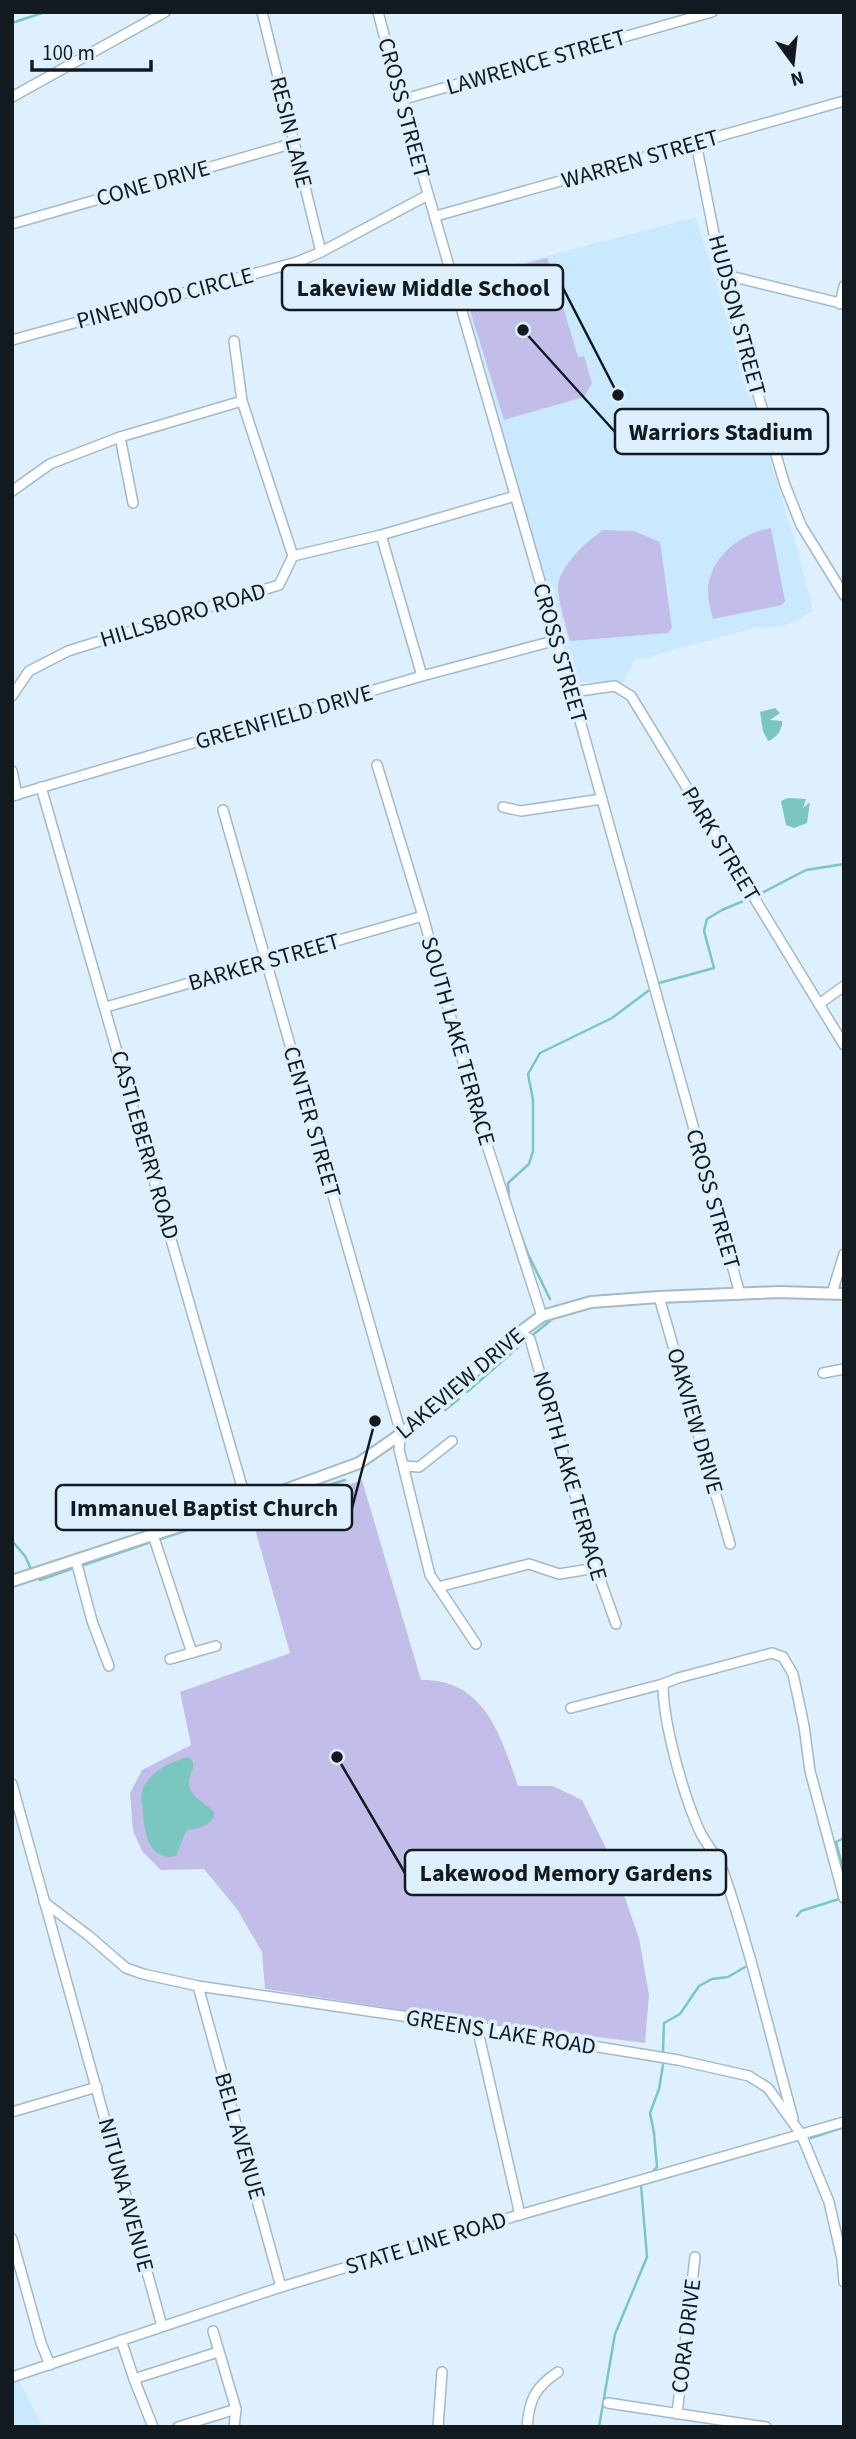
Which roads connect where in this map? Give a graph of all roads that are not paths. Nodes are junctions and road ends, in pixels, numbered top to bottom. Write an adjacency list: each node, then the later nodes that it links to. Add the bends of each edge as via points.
1 (165, 12): 5 (street)
2 (262, 12): 8 (street, RESIN LANE)
3 (378, 12): 6 (street, CROSS STREET)
4 (712, 12): 6 (street, LAWRENCE STREET)
5 (12, 97)
6 (401, 100): 10 (street, CROSS STREET)
7 (844, 101): 9 (street, WARREN STREET)
8 (294, 143): 12 (street, CONE DRIVE); 13 (street, RESIN LANE)
9 (696, 144): 11 (street, WARREN STREET); 14 (street, HUDSON STREET)
10 (428, 195): 11 (street, CROSS STREET); 13 (street, PINEWOOD CIRCLE)
11 (436, 216): 22 (street, CROSS STREET)
12 (12, 224)
13 (321, 252): 17 (street, PINEWOOD CIRCLE)
14 (722, 274): 16 (street); 26 (street, HUDSON STREET, via 785,485 801,524)
15 (844, 286): 16 (street)
16 (842, 304)
17 (12, 340)
18 (234, 341): 19 (street)
19 (242, 401): 20 (street); 25 (street)
20 (120, 437): 21 (street, via 50,464); 23 (street)
21 (12, 491)
22 (515, 496): 24 (street); 27 (street, CROSS STREET)
23 (134, 503)
24 (381, 535): 25 (street); 28 (street)
25 (293, 556): 30 (street, HILLSBORO ROAD, via 279,585 68,651 29,671)
26 (844, 595)
27 (557, 640): 28 (street, GREENFIELD DRIVE); 29 (street, CROSS STREET)
28 (422, 676): 33 (street, GREENFIELD DRIVE)
29 (572, 692): 35 (street, CROSS STREET); 41 (street, PARK STREET, via 615,686 631,696)
30 (12, 696)
31 (377, 765): 38 (street, SOUTH LAKE TERRACE)
32 (12, 771): 34 (street)
33 (41, 787): 34 (street, GREENFIELD DRIVE); 42 (street, CASTLEBERRY ROAD)
34 (15, 796)
35 (602, 799): 36 (street, via 520,811); 45 (street, CROSS STREET)
36 (503, 807)
37 (223, 810): 39 (street, CENTER STREET)
38 (423, 916): 39 (street, BARKER STREET); 48 (street, SOUTH LAKE TERRACE, via 478,1117)
39 (266, 961): 42 (street, BARKER STREET); 52 (street, CENTER STREET)
40 (844, 986): 41 (street)
41 (819, 1004): 43 (street, PARK STREET)
42 (106, 1007): 55 (street, CASTLEBERRY ROAD)
43 (844, 1045)
44 (844, 1254): 46 (street)
45 (740, 1294): 46 (main road, LAKEVIEW DRIVE); 47 (main road, LAKEVIEW DRIVE)
46 (838, 1294)
47 (659, 1297): 48 (main road, LAKEVIEW DRIVE, via 592,1302); 57 (street, OAKVIEW DRIVE)
48 (542, 1316): 49 (main road, LAKEVIEW DRIVE)
49 (519, 1333): 52 (main road, LAKEVIEW DRIVE); 59 (street, NORTH LAKE TERRACE, via 530,1339)
50 (844, 1369): 51 (street)
51 (823, 1373)
52 (401, 1434): 54 (street, CENTER STREET); 55 (main road, LAKEVIEW DRIVE, via 359,1463)
53 (452, 1441): 54 (street, via 419,1467)
54 (404, 1466): 61 (street, CENTER STREET, via 430,1575)
55 (247, 1504): 56 (main road, LAKEVIEW DRIVE)
56 (153, 1535): 58 (main road, LAKEVIEW DRIVE); 65 (street)
57 (730, 1544)
58 (76, 1561): 60 (main road, LAKEVIEW DRIVE); 67 (street)
59 (596, 1569): 61 (street, via 559,1574 529,1564); 62 (street, NORTH LAKE TERRACE)
60 (12, 1581)
61 (438, 1587): 63 (street, CENTER STREET)
62 (616, 1624)
63 (476, 1644)
64 (216, 1646): 65 (street)
65 (192, 1653): 66 (street)
66 (170, 1659)
67 (108, 1666)
68 (663, 1684): 69 (street); 71 (street, via 772,1653 783,1657 793,1674 810,1771); 78 (street, via 663,1705 687,1801 722,1867)
69 (571, 1708)
70 (12, 1784): 72 (street, NITUNA AVENUE)
71 (844, 1898)
72 (44, 1902): 73 (street, GREENS LAKE ROAD, via 126,1968); 75 (street, NITUNA AVENUE)
73 (198, 1986): 74 (street, GREENS LAKE ROAD); 84 (street, BELL AVENUE)
74 (477, 2027): 78 (street, GREENS LAKE ROAD, via 749,2076 768,2088); 80 (street)
75 (97, 2087): 76 (street); 85 (street, NITUNA AVENUE)
76 (12, 2112)
77 (844, 2122): 79 (street, STATE LINE ROAD)
78 (794, 2123): 79 (street, GREENS LAKE ROAD)
79 (802, 2134): 80 (street, STATE LINE ROAD); 83 (street, GREENS LAKE ROAD, via 830,2202)
80 (520, 2214): 84 (street, STATE LINE ROAD)
81 (12, 2239): 89 (street)
82 (695, 2258): 96 (street, CORA DRIVE)
83 (844, 2282)
84 (281, 2287): 85 (street, STATE LINE ROAD)
85 (162, 2326): 87 (street, STATE LINE ROAD)
86 (213, 2331): 88 (street)
87 (121, 2340): 89 (street, STATE LINE ROAD); 93 (street)
88 (218, 2353): 93 (street); 95 (street)
89 (50, 2365): 92 (street, STATE LINE ROAD)
90 (442, 2372): 100 (street)
91 (558, 2372): 101 (street, via 541,2383 529,2406)
92 (12, 2377)
93 (134, 2379): 97 (street)
94 (608, 2403): 96 (street)
95 (236, 2409): 98 (street); 99 (street)
96 (677, 2414): 102 (street)
97 (153, 2427)
98 (178, 2427)
99 (234, 2427)
100 (438, 2427)
101 (527, 2427)
102 (766, 2427)

